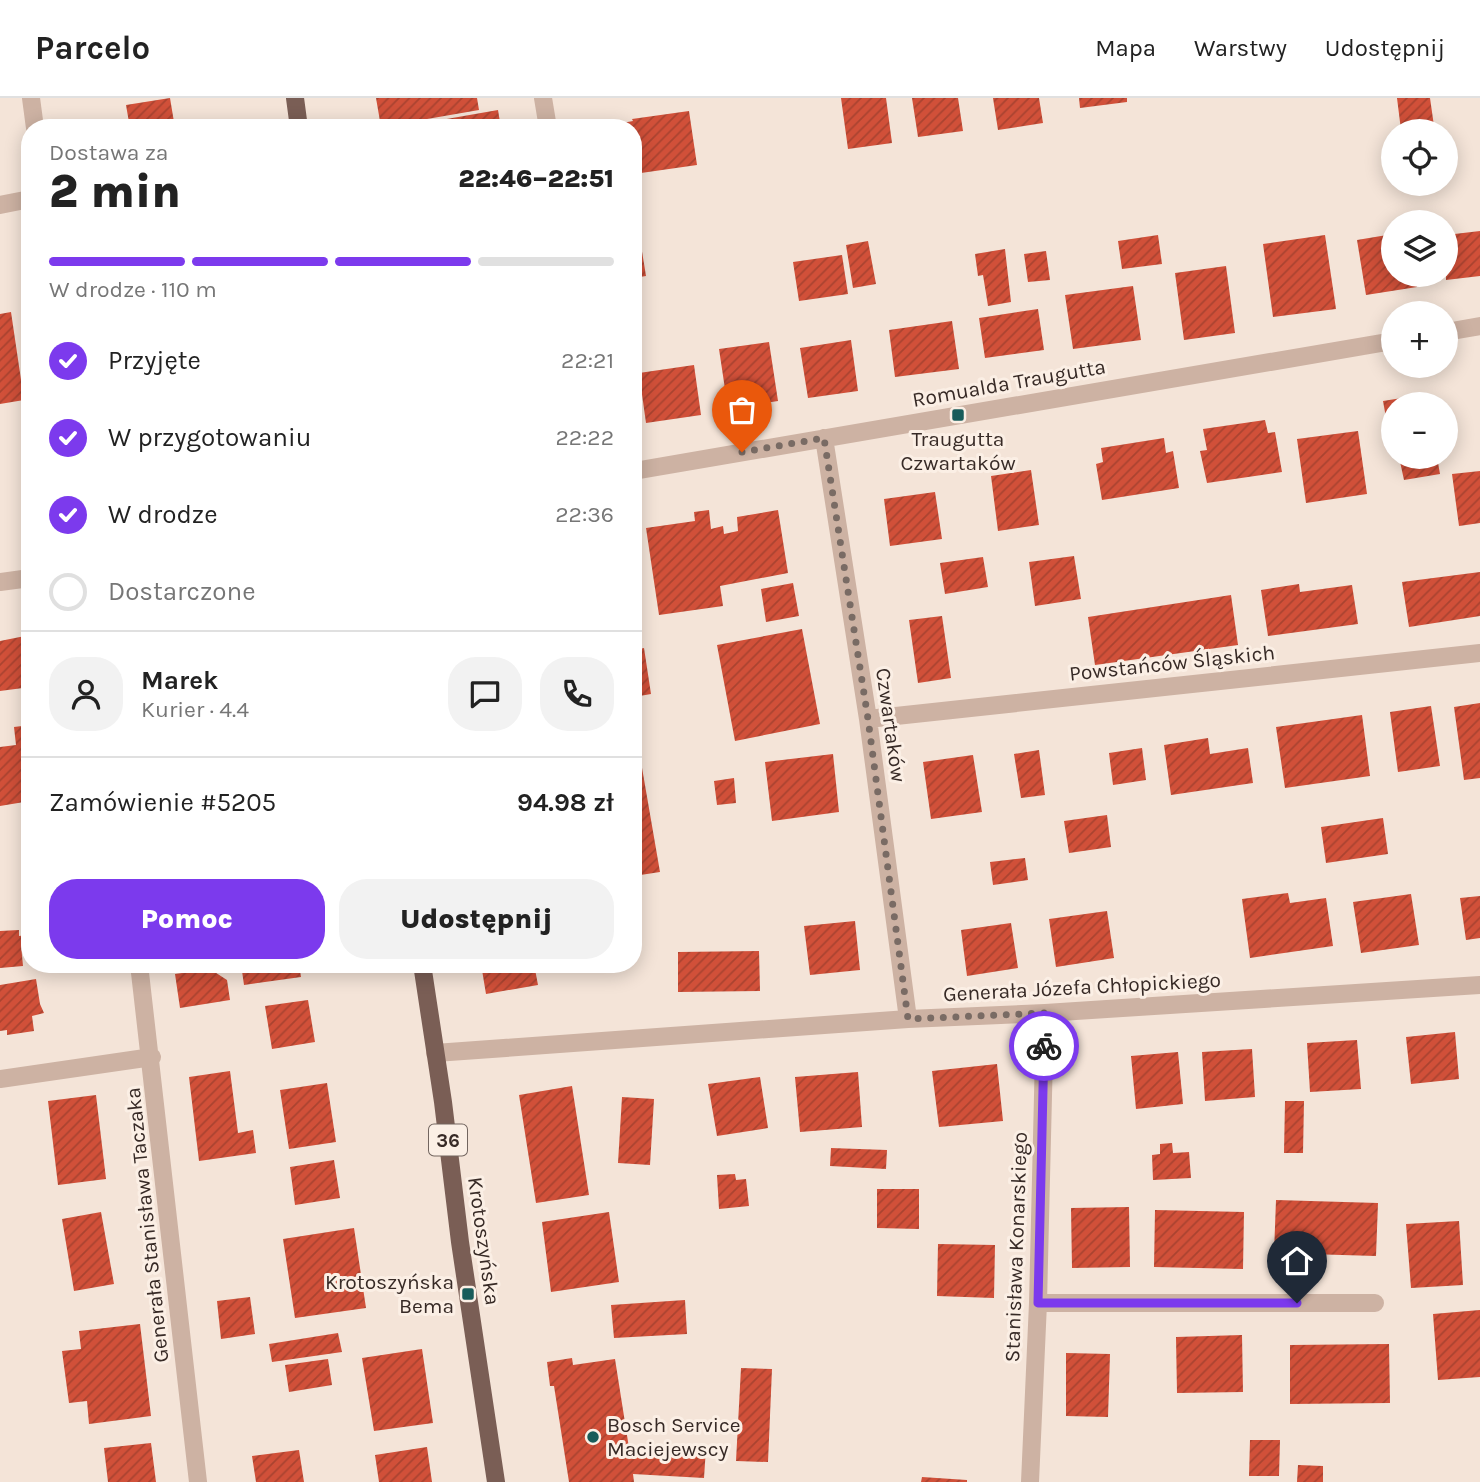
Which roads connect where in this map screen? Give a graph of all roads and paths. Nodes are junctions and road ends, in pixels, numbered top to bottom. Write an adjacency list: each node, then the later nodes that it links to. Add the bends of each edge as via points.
1 (31, 98): 4 (street)
2 (295, 98): 5 (main road)
3 (543, 98): 6 (street)
4 (34, 119)
5 (298, 119)
6 (546, 119)
7 (21, 201): 8 (street)
8 (0, 205)
9 (1480, 326): 10 (street)
10 (1458, 330)
11 (1381, 343): 12 (street, Romualda Traugutta)
12 (824, 438): 13 (street, Romualda Traugutta); 17 (street, Czwartaków)
13 (642, 470)
14 (21, 579): 15 (street)
15 (0, 582)
16 (1480, 653): 17 (street, Powstańców Śląskich)
17 (868, 719): 22 (street, Czwartaków)
18 (140, 973): 24 (street, Generała Stanisława Taczaka)
19 (423, 973): 23 (main road, Krotoszyńska / 36)
20 (1480, 985): 21 (street, Generała Józefa Chłopickiego)
21 (1045, 1013): 22 (street, Generała Józefa Chłopickiego); 26 (street, Stanisława Konarskiego)
22 (908, 1019): 23 (street, Generała Józefa Chłopickiego)
23 (435, 1053): 29 (main road, Krotoszyńska / 36)
24 (152, 1057): 25 (street); 28 (street, Generała Stanisława Taczaka)
25 (0, 1079)
26 (1038, 1303): 27 (street); 30 (street, Stanisława Konarskiego)
27 (1375, 1303)
28 (198, 1482)
29 (496, 1482)
30 (1030, 1482)

